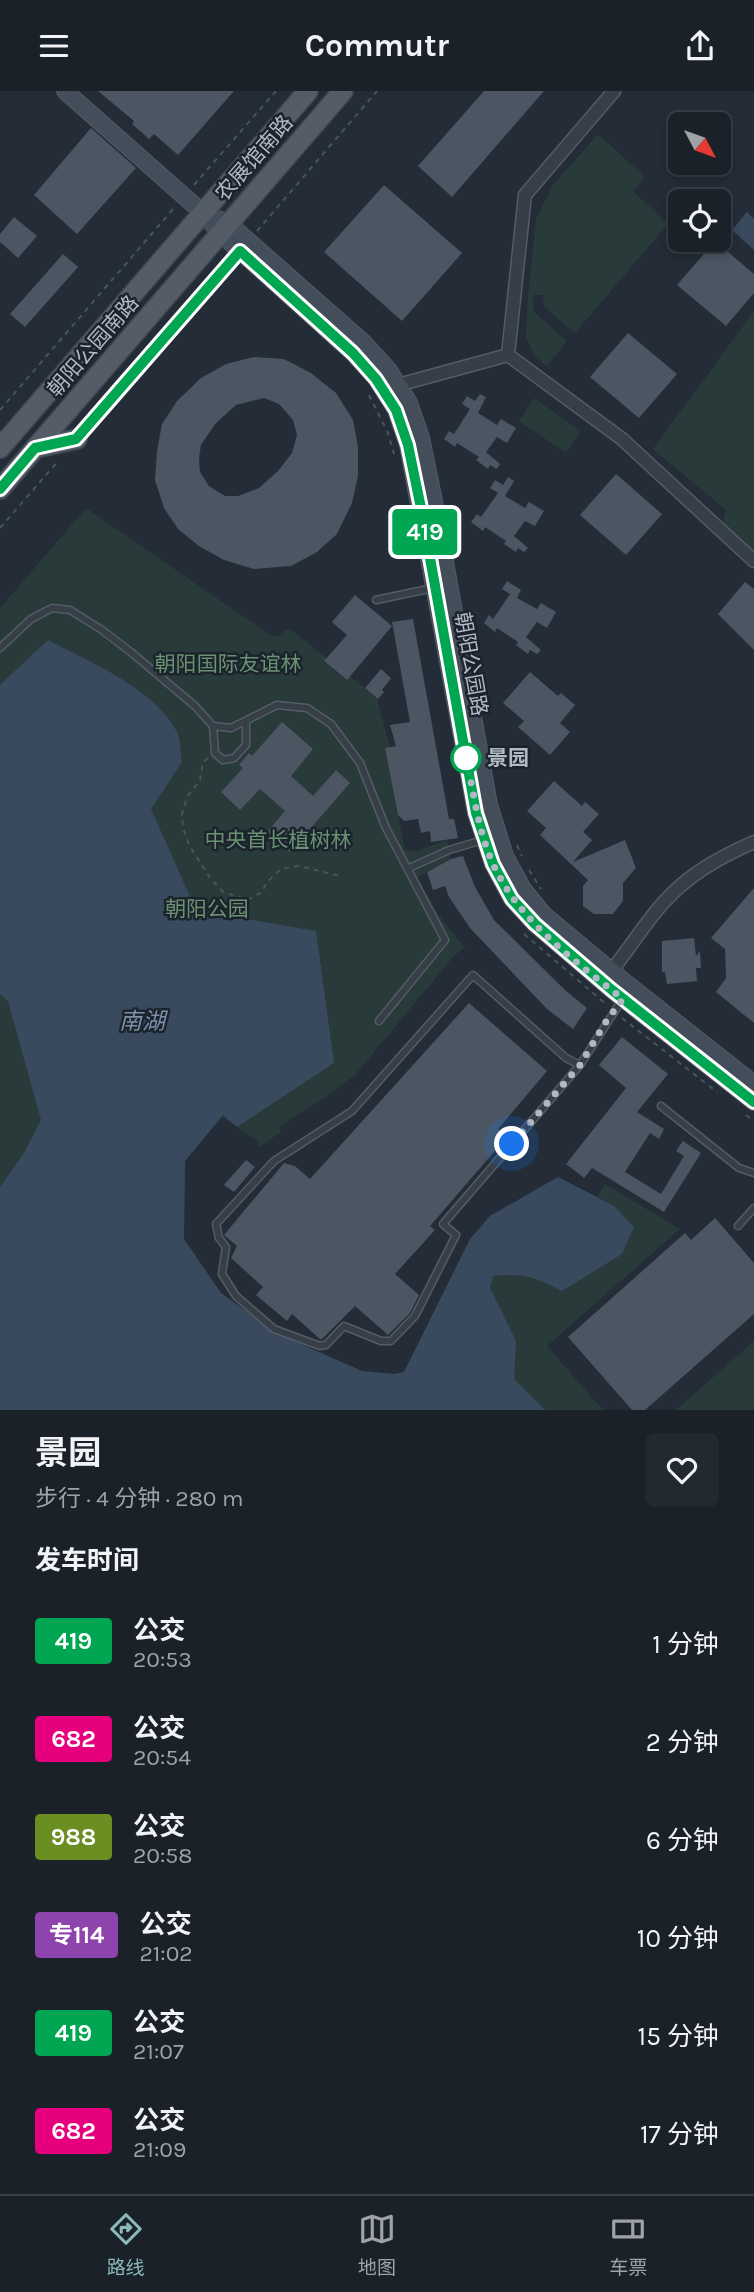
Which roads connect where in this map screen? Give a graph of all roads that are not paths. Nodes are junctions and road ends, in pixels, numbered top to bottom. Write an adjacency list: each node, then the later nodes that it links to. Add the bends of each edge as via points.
1 (65, 91): 5 (main road, 朝阳公园路)
2 (308, 91): 5 (main road, 农展馆南路)
3 (342, 91): 6 (main road, 农展馆南路)
4 (614, 91): 8 (street, via 525,195)
5 (203, 213): 6 (main road, 朝阳公园路); 11 (main road, 朝阳公园南路)
6 (224, 228): 7 (main road, 朝阳公园路); 12 (main road, 朝阳公园南路)
7 (244, 246): 9 (main road, 朝阳公园路, via 364,343); 10 (street); 15 (main road, 朝阳公园路, via 353,353 396,410 408,445)
8 (508, 355): 9 (street); 14 (street, via 622,439)
9 (398, 385): 23 (main road, 朝阳公园路, via 421,438 489,805 505,856 544,915)
10 (76, 439): 12 (main road)
11 (0, 448)
12 (35, 448): 13 (main road, 朝阳公园南路)
13 (0, 489)
14 (754, 561)
15 (435, 588): 16 (lane); 20 (main road, 朝阳公园路, via 476,813)
16 (376, 600)
17 (0, 648): 19 (lane, via 31,619 51,608 70,610 132,653)
18 (246, 722): 19 (lane, via 231,728); 19 (lane, via 246,745 234,758 223,760 215,753); 22 (lane, via 277,705 307,708 331,724 360,763 386,828)
19 (213, 726)
20 (485, 839): 22 (lane); 23 (main road, 朝阳公园路, via 512,899 535,924)
21 (754, 842): 23 (street, via 723,855 691,877 664,902)
22 (409, 869): 25 (lane, via 445,940)
23 (607, 976): 24 (main road, 朝阳公园路); 27 (main road, 朝阳公园路)
24 (623, 999): 26 (lane); 28 (main road, 朝阳公园路)
25 (379, 1020)
26 (580, 1065): 26 (lane, via 443,1224 456,1235 415,1316 391,1341 345,1327 320,1346 274,1329 236,1296 222,1274 226,1247 216,1224 274,1161 352,1111 473,975 566,1058)
27 (754, 1084)
28 (754, 1102)
29 (661, 1105): 30 (lane, via 739,1168)
30 (754, 1173)
31 (754, 1208): 32 (lane)
32 (738, 1226)

